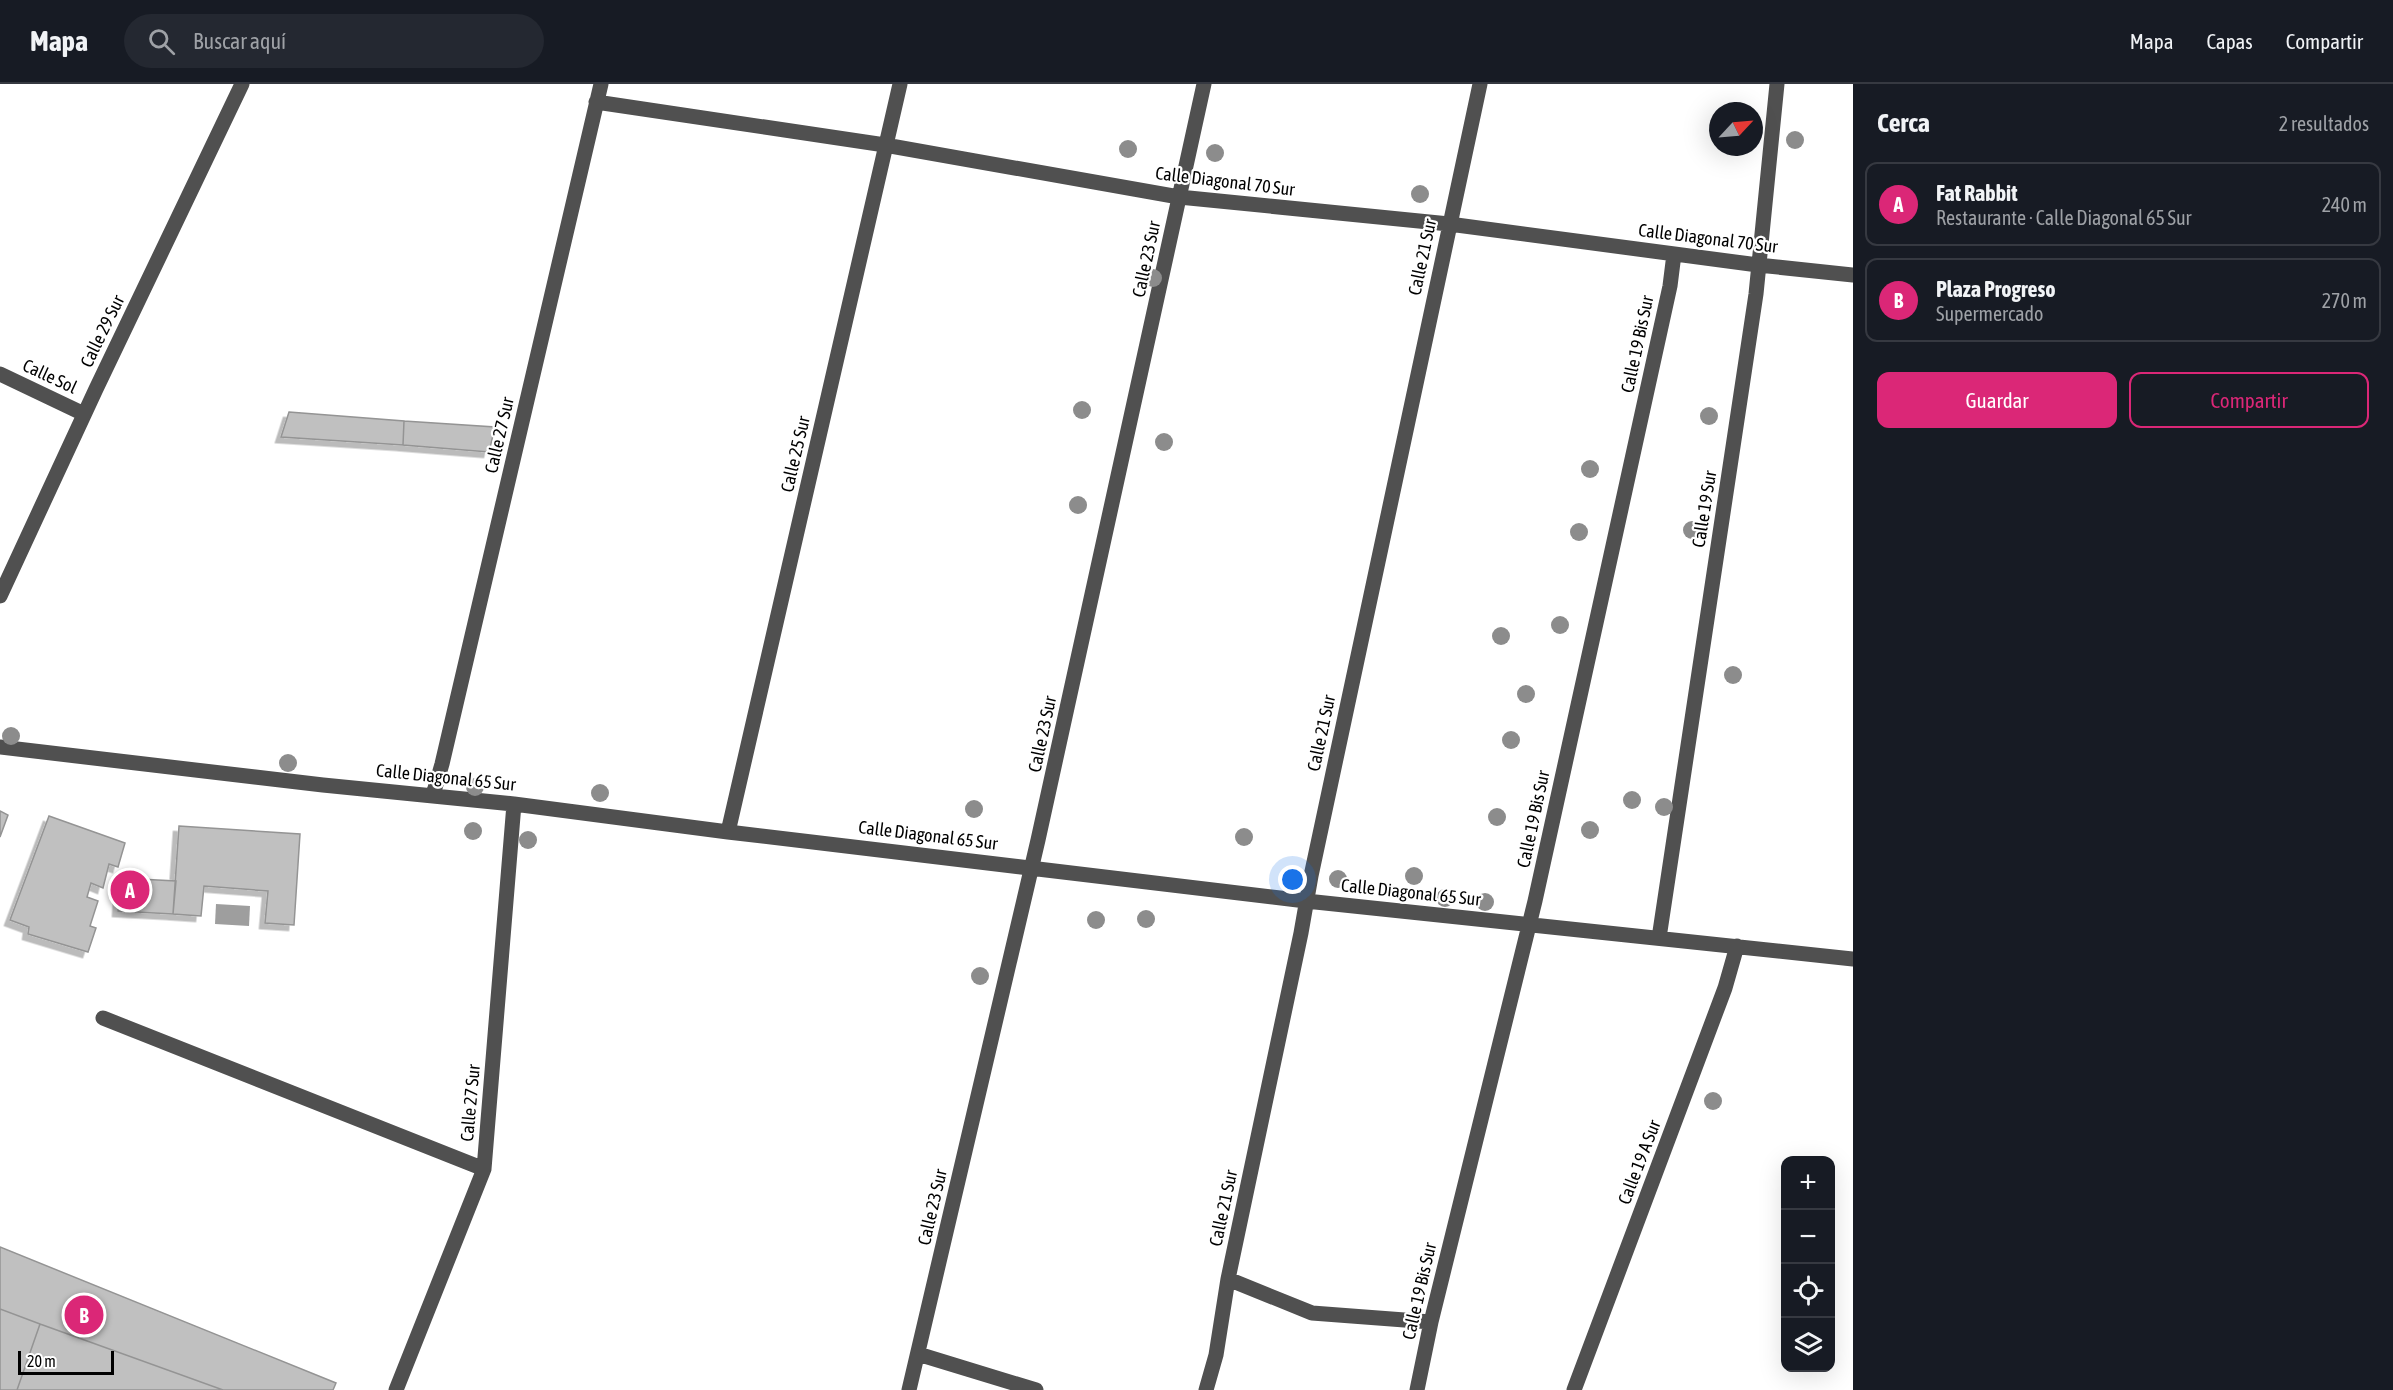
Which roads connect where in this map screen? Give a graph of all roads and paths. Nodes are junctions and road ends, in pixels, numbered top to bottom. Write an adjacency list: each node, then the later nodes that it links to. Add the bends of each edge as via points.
1 (242, 84): 15 (street, Calle 29 Sur)
2 (601, 84): 7 (street, Calle 27 Sur)
3 (900, 84): 8 (street, Calle 25 Sur)
4 (1204, 84): 9 (street, Calle 23 Sur)
5 (1480, 84): 10 (street, Calle 21 Sur)
6 (1777, 84): 12 (street, Calle 19 Sur)
7 (596, 102): 8 (street, Calle Diagonal 70 Sur); 18 (street, Calle 27 Sur)
8 (885, 145): 9 (street, Calle Diagonal 70 Sur); 20 (street, Calle 25 Sur)
9 (1179, 197): 10 (street, Calle Diagonal 70 Sur); 21 (street, Calle 23 Sur)
10 (1449, 224): 11 (street, Calle Diagonal 70 Sur); 22 (street, Calle 21 Sur)
11 (1674, 254): 12 (street, Calle Diagonal 70 Sur); 23 (street, Calle 19 Bis Sur)
12 (1758, 265): 13 (street, Calle Diagonal 70 Sur); 24 (street, Calle 19 Sur)
13 (1853, 275)
14 (0, 374): 15 (street, Calle Sol)
15 (84, 414): 16 (street, Calle 29 Sur)
16 (0, 596)
17 (0, 747): 18 (street, Calle Diagonal 65 Sur)
18 (433, 795): 19 (street, Calle Diagonal 65 Sur)
19 (514, 804): 20 (street, Calle Diagonal 65 Sur); 28 (street, Calle 27 Sur)
20 (728, 832): 21 (street, Calle Diagonal 65 Sur)
21 (1031, 867): 22 (street, Calle Diagonal 65 Sur); 31 (street, Calle 23 Sur)
22 (1306, 902): 23 (street, Calle Diagonal 65 Sur); 29 (street, Calle 21 Sur)
23 (1530, 925): 24 (street, Calle Diagonal 65 Sur); 30 (street, Calle 19 Bis Sur)
24 (1659, 938): 25 (street, Calle Diagonal 65 Sur)
25 (1737, 946): 26 (street, Calle Diagonal 65 Sur); 37 (street, Calle 19 A Sur, via 1725,988)
26 (1853, 959)
27 (103, 1018): 28 (street)
28 (484, 1169): 32 (street, Calle 27 Sur)
29 (1228, 1279): 30 (street, via 1312,1313); 35 (street, Calle 21 Sur, via 1216,1355)
30 (1431, 1322): 36 (street, Calle 19 Bis Sur)
31 (918, 1354): 33 (street, Calle 23 Sur); 34 (street)
32 (396, 1390)
33 (909, 1390)
34 (1036, 1390)
35 (1206, 1390)
36 (1417, 1390)
37 (1574, 1390)

